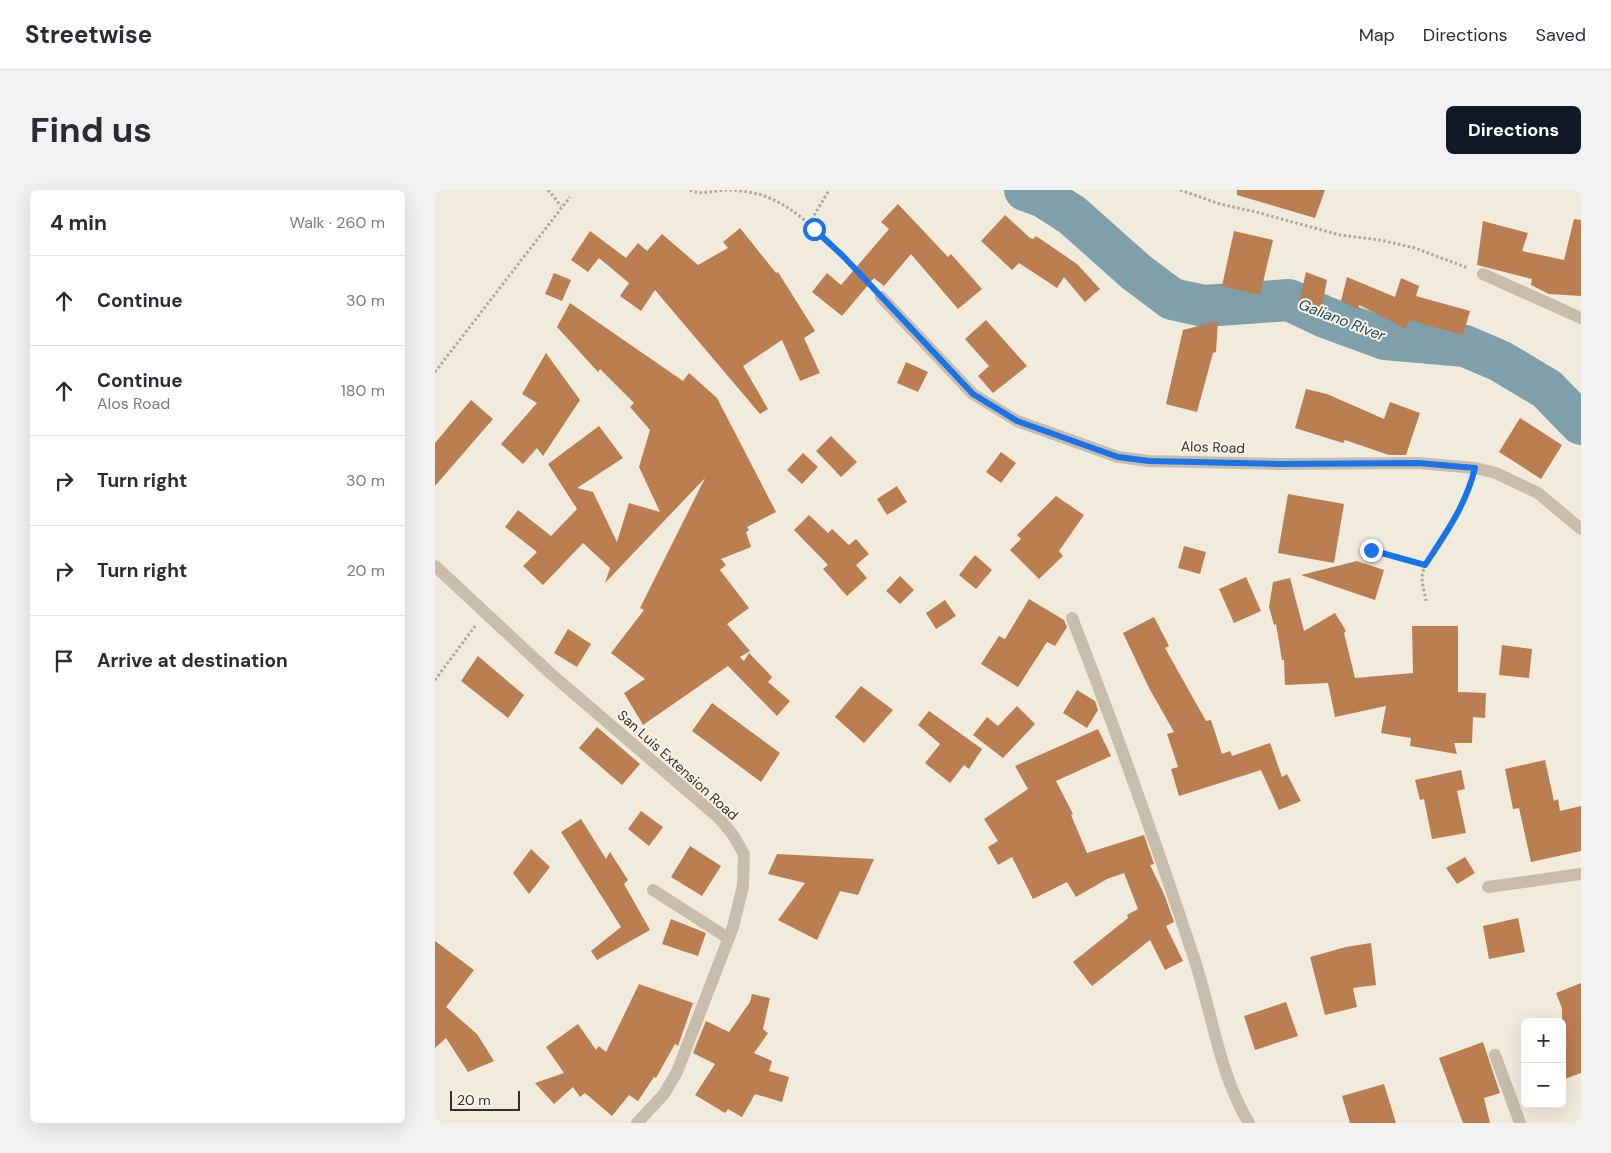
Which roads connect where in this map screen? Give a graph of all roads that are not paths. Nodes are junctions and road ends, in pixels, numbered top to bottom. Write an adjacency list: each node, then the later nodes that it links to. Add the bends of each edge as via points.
1 (1483, 274): 3 (street)
2 (881, 297): 4 (street, Alos Road, via 973,394 1017,421 1118,457 1149,461 1279,464 1418,463 1475,468 1496,473 1538,493)
3 (1581, 318)
4 (1581, 529)
5 (435, 566): 10 (street, San Luis Extension Road, via 550,673 719,818 733,835 744,854 743,886)
6 (1072, 618): 13 (street, via 1152,829 1197,965 1227,1070)
7 (1581, 874): 8 (street)
8 (1488, 888)
9 (653, 890): 10 (street)
10 (728, 938): 12 (street, San Luis Extension Road, via 677,1072 664,1094)
11 (1495, 1055): 14 (street)
12 (637, 1123)
13 (1249, 1123)
14 (1519, 1123)

